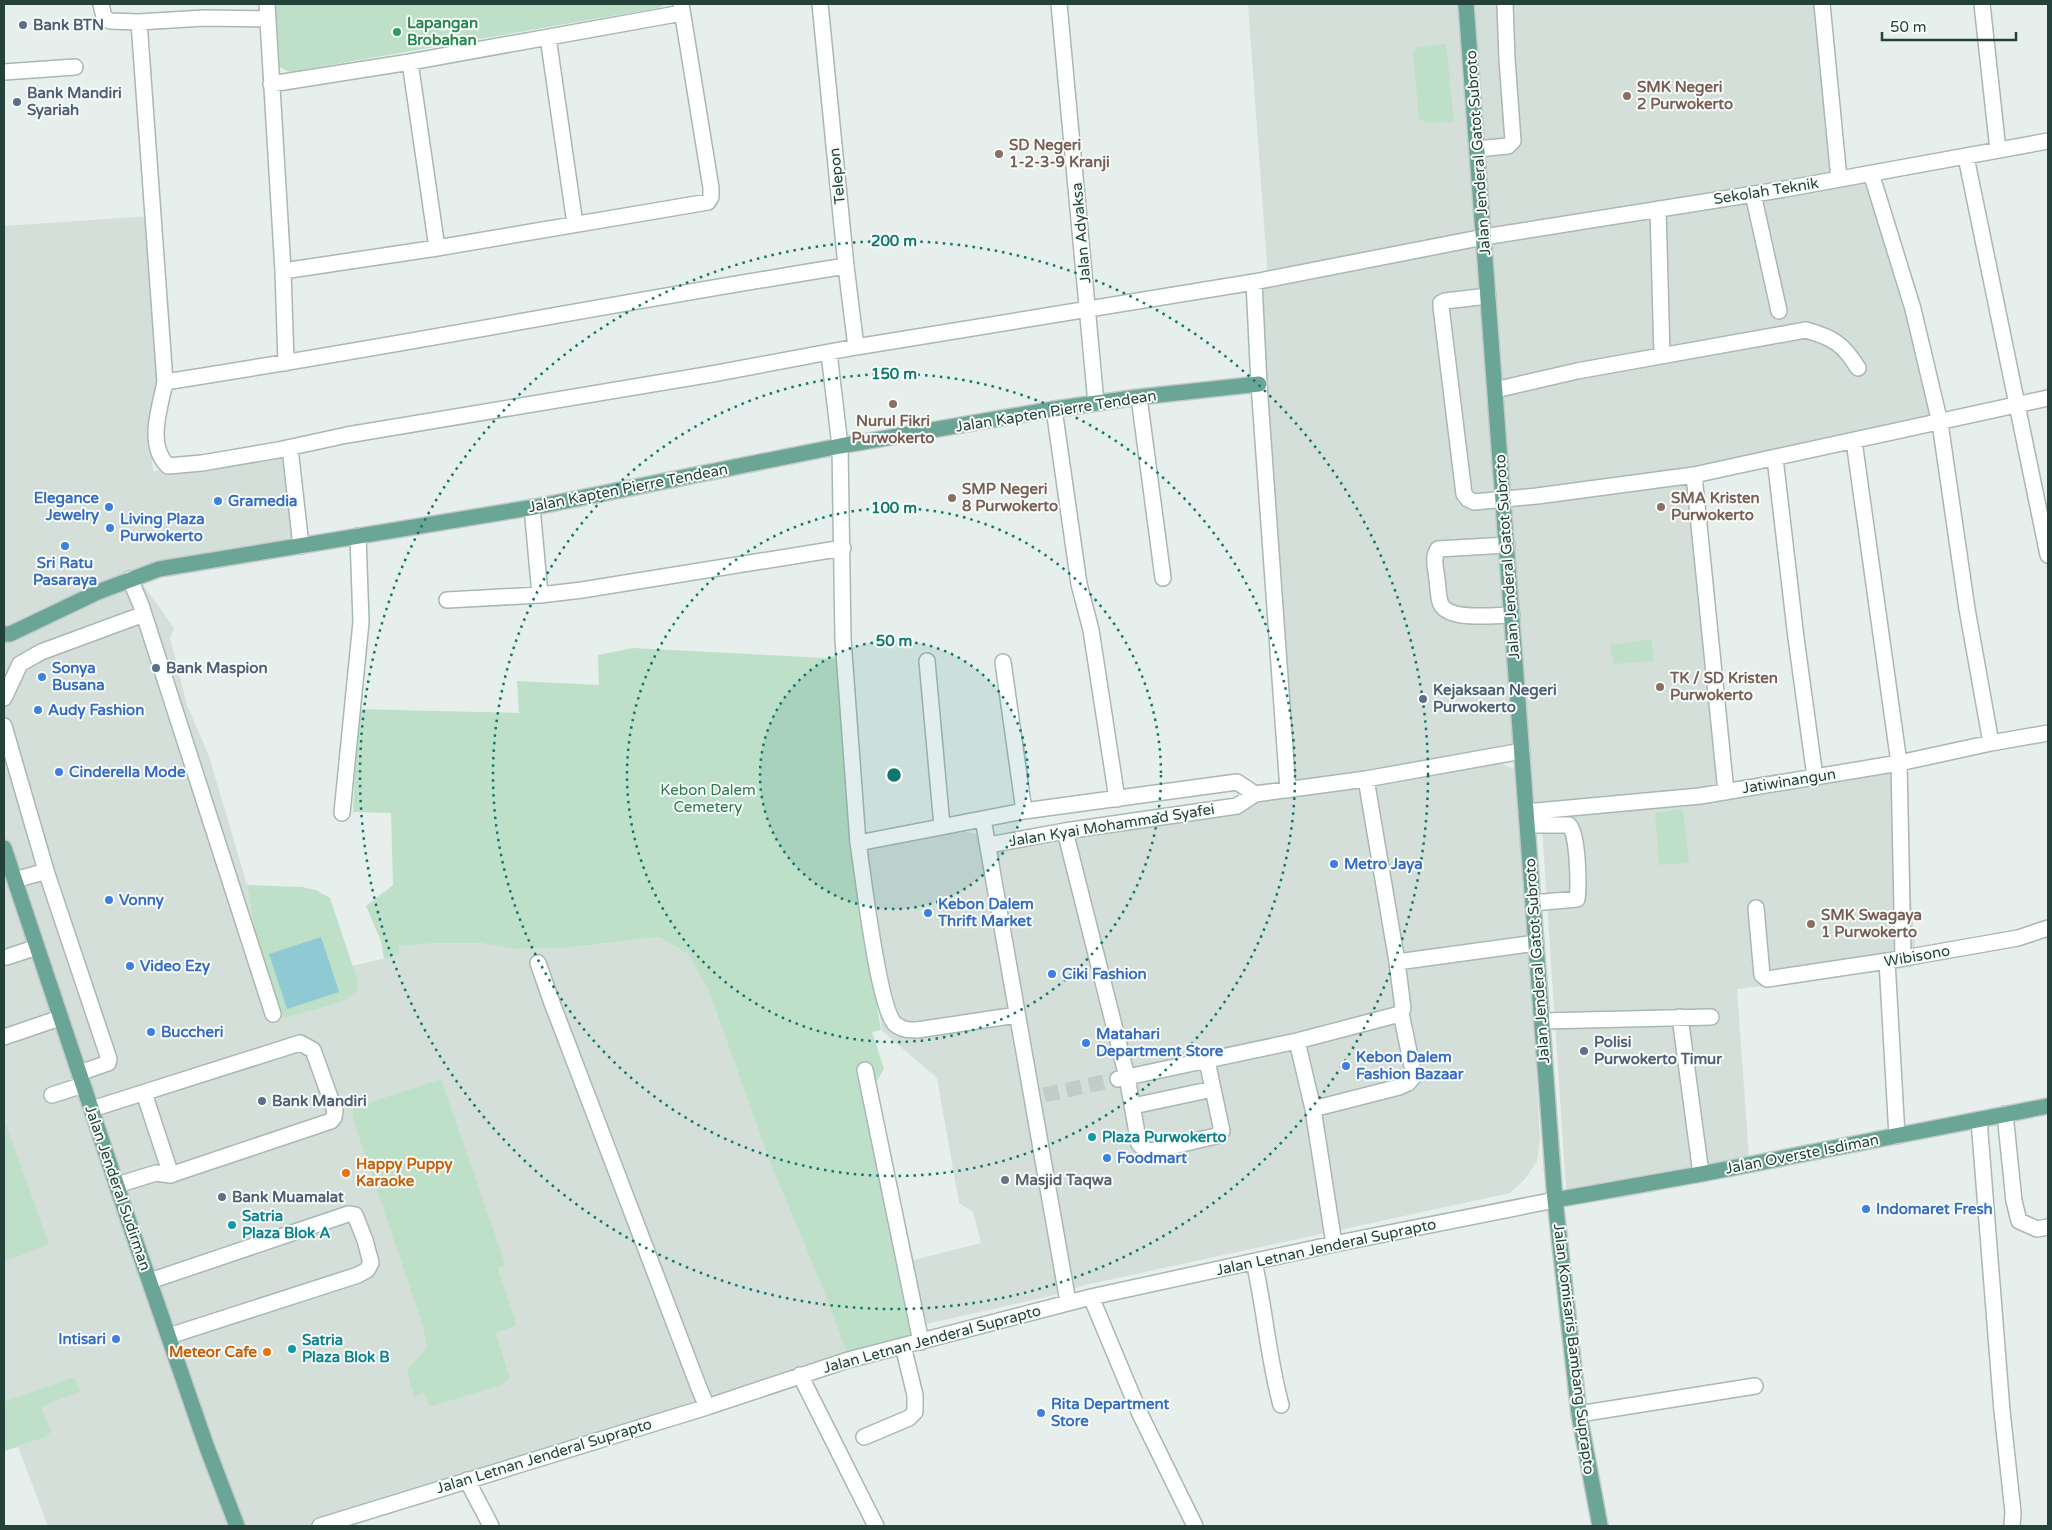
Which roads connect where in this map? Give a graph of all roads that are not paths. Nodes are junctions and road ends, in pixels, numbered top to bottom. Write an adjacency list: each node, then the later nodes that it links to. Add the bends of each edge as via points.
1 (101, 4): 10 (street, via 104,17 110,21)
2 (820, 4): 27 (street, Telepon)
3 (1059, 4): 31 (street, Jalan Adyaksa)
4 (1466, 4): 17 (main road, Jalan Jenderal Gatot Subroto)
5 (1505, 4): 17 (street, via 1513,140 1508,146)
6 (1822, 4): 21 (street)
7 (1982, 4): 18 (street)
8 (682, 8): 11 (street); 24 (street, via 710,198 703,204)
9 (267, 11): 10 (street); 15 (street)
10 (139, 22): 38 (street)
11 (548, 37): 12 (street); 24 (street)
12 (410, 62): 15 (street); 26 (street)
13 (75, 67): 14 (street)
14 (4, 72)
15 (271, 84): 28 (street)
16 (2048, 141): 18 (street, Sekolah Teknik)
17 (1477, 149): 25 (main road, Jalan Jenderal Gatot Subroto)
18 (1998, 150): 19 (street, Sekolah Teknik)
19 (1966, 157): 20 (street, Sekolah Teknik); 44 (street)
20 (1871, 173): 21 (street, Sekolah Teknik); 46 (street, via 1913,309)
21 (1839, 179): 22 (street, Sekolah Teknik)
22 (1753, 194): 23 (street, Sekolah Teknik); 32 (street)
23 (1658, 209): 25 (street, Sekolah Teknik); 35 (street)
24 (575, 224): 26 (street)
25 (1484, 237): 29 (street, Sekolah Teknik); 30 (main road, Jalan Jenderal Gatot Subroto)
26 (437, 248): 28 (street)
27 (846, 266): 33 (street, Telepon); 36 (street)
28 (283, 271): 36 (street)
29 (1254, 282): 31 (street, Sekolah Teknik); 39 (street)
30 (1488, 296): 40 (main road, Jalan Jenderal Gatot Subroto); 52 (street, via 1441,303 1442,321 1464,494 1474,502)
31 (1088, 310): 33 (street, Sekolah Teknik); 43 (street, Jalan Adyaksa)
32 (1779, 311)
33 (856, 347): 34 (street, Sekolah Teknik)
34 (829, 353): 48 (street); 49 (street, Sekolah Teknik, via 347,435)
35 (1662, 356): 37 (street, via 1806,330 1821,334 1847,350); 40 (street)
36 (286, 363): 38 (street)
37 (1858, 368)
38 (164, 382): 49 (street, Sekolah Teknik, via 156,435 157,449 168,466)
39 (1259, 384): 41 (main road, Jalan Kapten Pierre Tendean); 76 (street)
40 (1495, 390): 52 (main road, Jalan Jenderal Gatot Subroto)
41 (1138, 397): 43 (main road, Jalan Kapten Pierre Tendean); 59 (street)
42 (2048, 398): 44 (street)
43 (1096, 403): 45 (main road, Jalan Kapten Pierre Tendean)
44 (2017, 406): 46 (street); 58 (street)
45 (1054, 410): 48 (main road, Jalan Kapten Pierre Tendean); 79 (street)
46 (1940, 423): 47 (street); 71 (street)
47 (1854, 441): 50 (street); 73 (street)
48 (840, 446): 53 (main road, Jalan Kapten Pierre Tendean); 57 (street)
49 (290, 448): 56 (street)
50 (1775, 458): 51 (street); 74 (street)
51 (1694, 476): 52 (street); 77 (street)
52 (1503, 499): 55 (main road, Jalan Jenderal Gatot Subroto)
53 (532, 507): 54 (main road, Jalan Kapten Pierre Tendean); 61 (street)
54 (358, 536): 56 (main road, Jalan Kapten Pierre Tendean); 81 (street, via 361,622)
55 (1507, 545): 64 (main road, Jalan Jenderal Gatot Subroto); 64 (street, via 1438,549 1435,562 1440,603 1446,611 1456,615)
56 (301, 546): 60 (main road, Jalan Kapten Pierre Tendean, via 159,569)
57 (843, 548): 61 (street); 86 (street, via 843,639)
58 (2048, 555)
59 (1163, 578)
60 (130, 579): 63 (street); 65 (main road, Jalan Kapten Pierre Tendean)
61 (540, 595): 62 (street)
62 (447, 600)
63 (144, 614): 68 (street, via 41,652 20,664); 102 (street)
64 (1512, 615): 72 (main road, Jalan Jenderal Gatot Subroto)
65 (6, 636)
66 (927, 661): 84 (street)
67 (1003, 662): 80 (street)
68 (4, 698)
69 (4, 726): 89 (street)
70 (2048, 733): 71 (street, Jatiwinangun)
71 (1991, 743): 73 (street, Jatiwinangun)
72 (1522, 751): 75 (street, Jalan Kyai Mohammad Syafei); 82 (main road, Jalan Jenderal Gatot Subroto)
73 (1900, 763): 74 (street, Jatiwinangun); 97 (street)
74 (1815, 777): 77 (street, Jatiwinangun)
75 (1366, 779): 76 (street, Jalan Kyai Mohammad Syafei); 99 (street)
76 (1288, 790): 78 (street, Jalan Kyai Mohammad Syafei)
77 (1726, 792): 82 (street, Jatiwinangun)
78 (1256, 794): 79 (street, via 1237,782); 85 (street, Jalan Kyai Mohammad Syafei, via 1237,806)
79 (1117, 799): 80 (street)
80 (1024, 811): 83 (street)
81 (342, 813)
82 (1527, 818): 91 (main road, Jalan Jenderal Gatot Subroto); 91 (street, via 1569,825 1573,830 1577,866 1577,899)
83 (983, 820): 84 (street); 87 (street)
84 (942, 826): 86 (street)
85 (1065, 831): 87 (street, Jalan Kyai Mohammad Syafei); 112 (street)
86 (858, 843): 103 (street, via 882,992 894,1024 905,1030 917,1030)
87 (989, 845): 103 (street, Jalan Kyai Mohammad Syafei)
88 (4, 848): 90 (main road, Jalan Jenderal Sudirman)
89 (48, 874): 90 (street, via 43,872); 113 (street, via 109,1061)
90 (15, 880): 95 (main road, Jalan Jenderal Sudirman)
91 (1533, 902): 94 (main road, Jalan Jenderal Gatot Subroto)
92 (1756, 908): 98 (street, Wibisono, via 1762,975 1767,979)
93 (2048, 928): 97 (street, Wibisono, via 2018,938)
94 (1536, 943): 99 (street); 107 (main road, Jalan Jenderal Gatot Subroto)
95 (37, 947): 96 (street); 106 (main road, Jalan Jenderal Sudirman)
96 (7, 957)
97 (1903, 958): 98 (street, Wibisono)
98 (1887, 961): 123 (street)
99 (1397, 962): 101 (street)
100 (538, 963): 140 (street)
101 (1402, 1013): 109 (street); 120 (street, via 1414,1076 1412,1080 1400,1087)
102 (274, 1014)
103 (1017, 1015): 133 (street, Jalan Kyai Mohammad Syafei, via 1038,1096)
104 (1680, 1017): 105 (street); 107 (street); 124 (street)
105 (1711, 1017)
106 (60, 1018): 108 (street); 113 (main road, Jalan Jenderal Sudirman)
107 (1542, 1021): 127 (main road, Jalan Jenderal Gatot Subroto)
108 (4, 1037)
109 (1297, 1041): 110 (street); 120 (street)
110 (1207, 1062): 112 (street); 114 (street)
111 (865, 1070): 135 (street)
112 (1122, 1078): 117 (street)
113 (81, 1079): 116 (street); 119 (main road, Jalan Jenderal Sudirman)
114 (1213, 1089): 117 (street); 117 (street, via 1222,1131 1152,1151 1144,1150 1139,1144)
115 (144, 1093): 119 (street); 125 (street); 125 (street, via 300,1043 313,1050 335,1111 331,1121)
116 (52, 1095)
117 (1133, 1106)
118 (2048, 1106): 121 (main road, Jalan Overste Isdiman)
119 (92, 1109): 126 (main road, Jalan Jenderal Sudirman)
120 (1313, 1109): 129 (street)
121 (2005, 1114): 122 (main road, Jalan Overste Isdiman); 128 (street, via 2014,1201 2020,1221 2037,1229)
122 (1979, 1120): 123 (main road, Jalan Overste Isdiman); 150 (street)
123 (1897, 1136): 124 (main road, Jalan Overste Isdiman)
124 (1701, 1174): 127 (main road, Jalan Overste Isdiman)
125 (171, 1175): 126 (street, via 156,1173)
126 (117, 1185): 131 (main road, Jalan Jenderal Sudirman)
127 (1555, 1200): 129 (street, Jalan Letnan Jenderal Suprapto); 141 (main road, Jalan Komisaris Bambang Suprapto)
128 (2048, 1228)
129 (1334, 1244): 130 (street, Jalan Letnan Jenderal Suprapto)
130 (1254, 1262): 132 (street, Jalan Letnan Jenderal Suprapto); 139 (street)
131 (150, 1281): 134 (main road, Jalan Jenderal Sudirman); 134 (street, via 348,1214 355,1215 365,1240 371,1263 367,1270)
132 (1091, 1297): 133 (street, Jalan Letnan Jenderal Suprapto); 148 (street, via 1140,1414)
133 (1068, 1302): 135 (street, Jalan Letnan Jenderal Suprapto)
134 (170, 1336): 144 (main road, Jalan Jenderal Sudirman)
135 (921, 1342): 136 (street, Jalan Letnan Jenderal Suprapto)
136 (904, 1346): 137 (street, Jalan Letnan Jenderal Suprapto); 142 (street, via 915,1394 915,1412 909,1418)
137 (800, 1376): 140 (street, Jalan Letnan Jenderal Suprapto); 147 (street)
138 (1756, 1386): 141 (street)
139 (1281, 1405)
140 (707, 1407): 143 (street, Jalan Letnan Jenderal Suprapto)
141 (1579, 1414): 149 (main road, Jalan Komisaris Bambang Suprapto)
142 (864, 1437)
143 (468, 1480): 145 (street, Jalan Letnan Jenderal Suprapto); 146 (street)
144 (237, 1526)
145 (320, 1526)
146 (492, 1526)
147 (876, 1526)
148 (1196, 1526)
149 (1600, 1526)
150 (2012, 1526)

